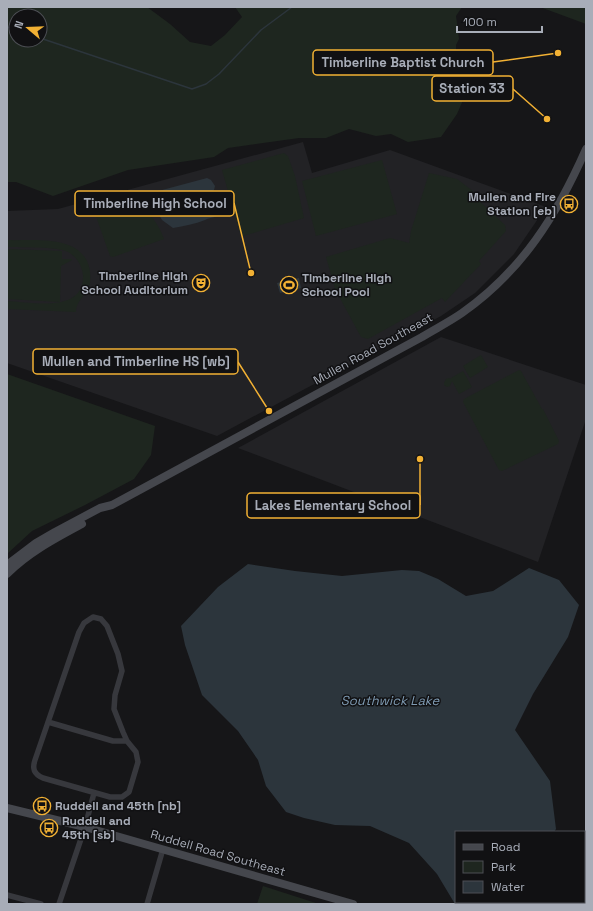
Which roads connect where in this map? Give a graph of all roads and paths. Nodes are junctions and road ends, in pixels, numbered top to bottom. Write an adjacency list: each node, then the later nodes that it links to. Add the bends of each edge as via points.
1 (586, 149): 2 (street, Mullen Road Southeast, via 559,205 537,239 495,286 462,313)
2 (112, 505): 3 (street, Mullen Road Southeast, via 100,508 55,532); 4 (street, Mullen Road Southeast, via 40,548)
3 (7, 565)
4 (7, 574)
5 (48, 722): 6 (street, via 113,741); 6 (street, via 82,627 93,617 99,617 106,626 121,666 122,675 113,705); 7 (street, via 33,765 35,773 43,778)
6 (127, 741): 7 (street, via 136,752 138,762 129,792 117,798)
7 (94, 793): 9 (street)
8 (7, 808): 9 (street, Ruddell Road Southeast)
9 (85, 827): 10 (street, Ruddell Road Southeast); 13 (street)
10 (163, 849): 14 (street); 15 (street, Ruddell Road Southeast)
11 (7, 895): 12 (street)
12 (41, 904)
13 (59, 904)
14 (147, 904)
15 (353, 904)

